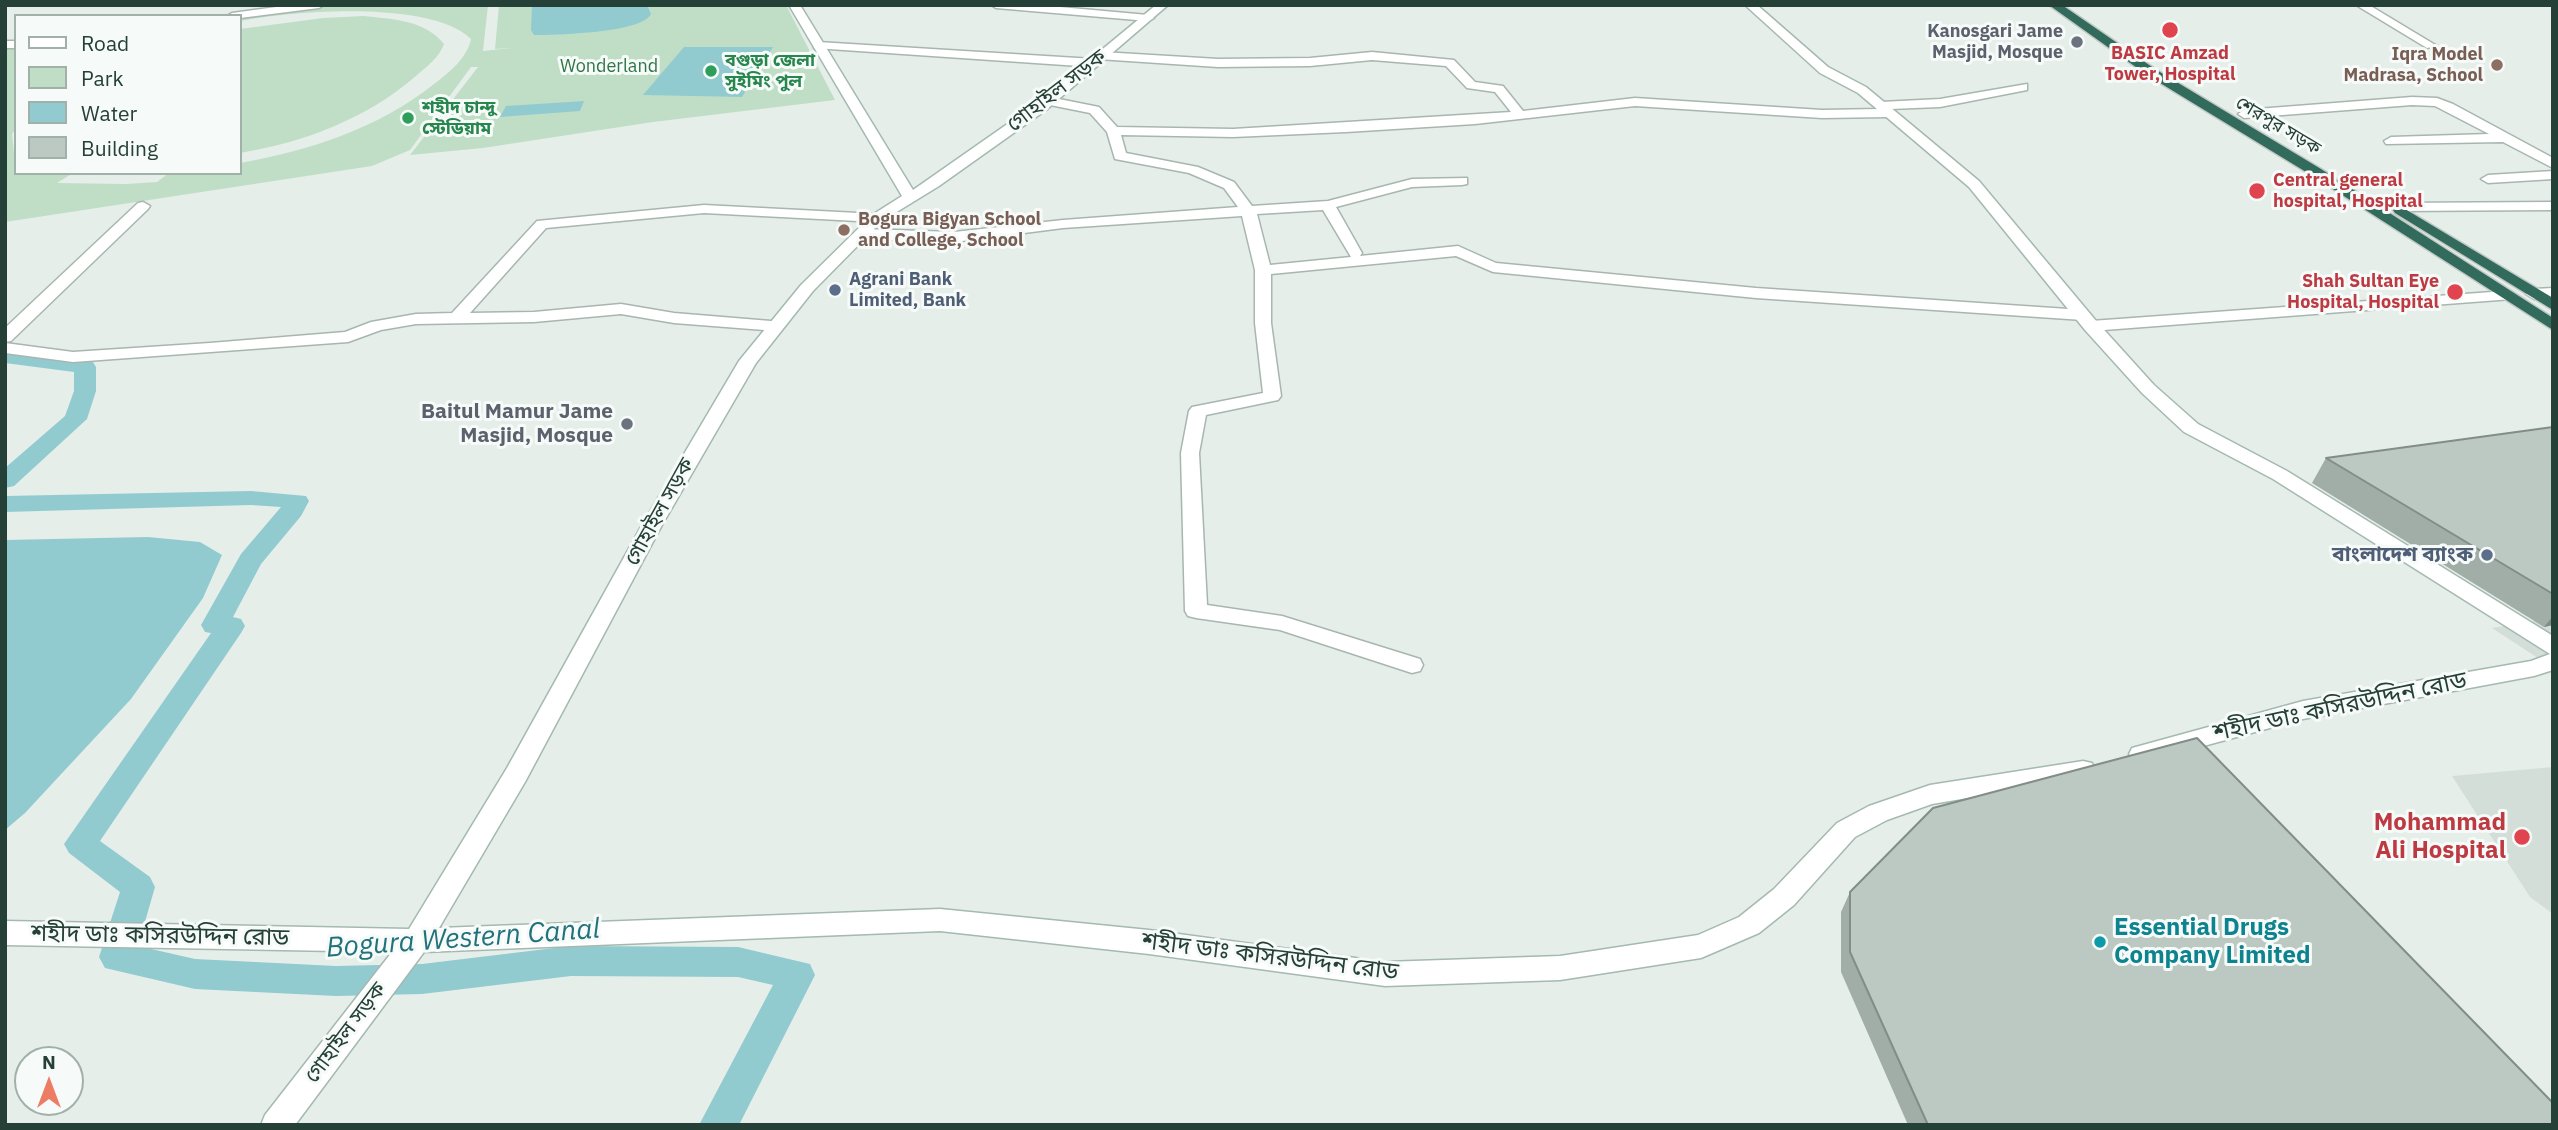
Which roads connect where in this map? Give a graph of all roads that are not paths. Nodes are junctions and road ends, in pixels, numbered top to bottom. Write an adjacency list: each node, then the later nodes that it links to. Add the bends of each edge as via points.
1 (320, 5): 9 (street)
2 (794, 5): 10 (street)
3 (996, 5): 8 (street)
4 (1750, 5): 15 (street, via 1824,70 1862,90)
5 (2054, 5): 37 (highway, শেরপুর সড়ক, via 2151,72)
6 (2072, 5): 16 (highway, শেরপুর সড়ক)
7 (2361, 5): 11 (street)
8 (1155, 11): 12 (street, গোহাইল সড়ক)
9 (242, 15)
10 (818, 46): 12 (street); 25 (street)
11 (2431, 46)
12 (1098, 59): 14 (street, গোহাইল সড়ক); 17 (street, via 1310,62 1372,56 1450,62 1471,85 1499,89)
13 (2024, 87): 15 (street)
14 (1049, 101): 18 (street, via 1094,110); 25 (street, গোহাইল সড়ক)
15 (1885, 109): 17 (street, via 1822,114 1635,102); 40 (street, via 1974,184)
16 (2244, 114): 19 (street, via 2427,101 2448,107); 29 (highway, শেরপুর সড়ক)
17 (1520, 115): 18 (street, via 1289,132)
18 (1112, 131): 30 (street, via 1120,156 1193,170 1229,185)
19 (2503, 138): 20 (street); 21 (street)
20 (2391, 141)
21 (2553, 164)
22 (2553, 175): 23 (street)
23 (2488, 179)
24 (1462, 181): 26 (street, via 1412,183)
25 (909, 196): 31 (street, গোহাইল সড়ক)
26 (1328, 205): 30 (street); 33 (street)
27 (143, 206): 43 (street)
28 (2553, 206): 29 (street)
29 (2396, 207): 36 (highway, শেরপুর সড়ক)
30 (1249, 212): 32 (street, via 1063,224 954,237); 34 (street)
31 (877, 218): 32 (street, গোহাইল সড়ক); 39 (street, via 704,209 542,224)
32 (862, 234): 42 (street, গোহাইল সড়ক, via 807,288)
33 (1354, 253)
34 (1264, 270): 40 (street, via 1458,251 1493,267); 47 (street, via 1263,323 1272,396 1198,411 1190,453 1196,611 1282,623)
35 (2553, 293): 36 (street)
36 (2534, 294): 38 (highway, শেরপুর সড়ক)
37 (2506, 296): 40 (street); 41 (highway, শেরপুর সড়ক)
38 (2553, 305)
39 (458, 317): 42 (street, via 534,317 621,309); 44 (street, via 416,319 348,337 304,342 73,357)
40 (2087, 321): 45 (street, via 2148,389 2191,428 2280,475)
41 (2553, 325)
42 (777, 326): 49 (street, গোহাইল সড়ক, via 748,361 710,424 516,775)
43 (5, 337)
44 (5, 348)
45 (2553, 647)
46 (2553, 661): 49 (street, শহীদ ডাঃ কসিরউদ্দিন রোড, via 2302,710 2069,774 1930,795 1846,830 1784,897 1749,925 1701,946 1560,968 1385,974 940,920)
47 (1412, 665)
48 (12, 933): 49 (street, শহীদ ডাঃ কসিরউদ্দিন রোড, via 146,935)
49 (410, 950): 50 (street, গোহাইল সড়ক)
50 (276, 1125)

